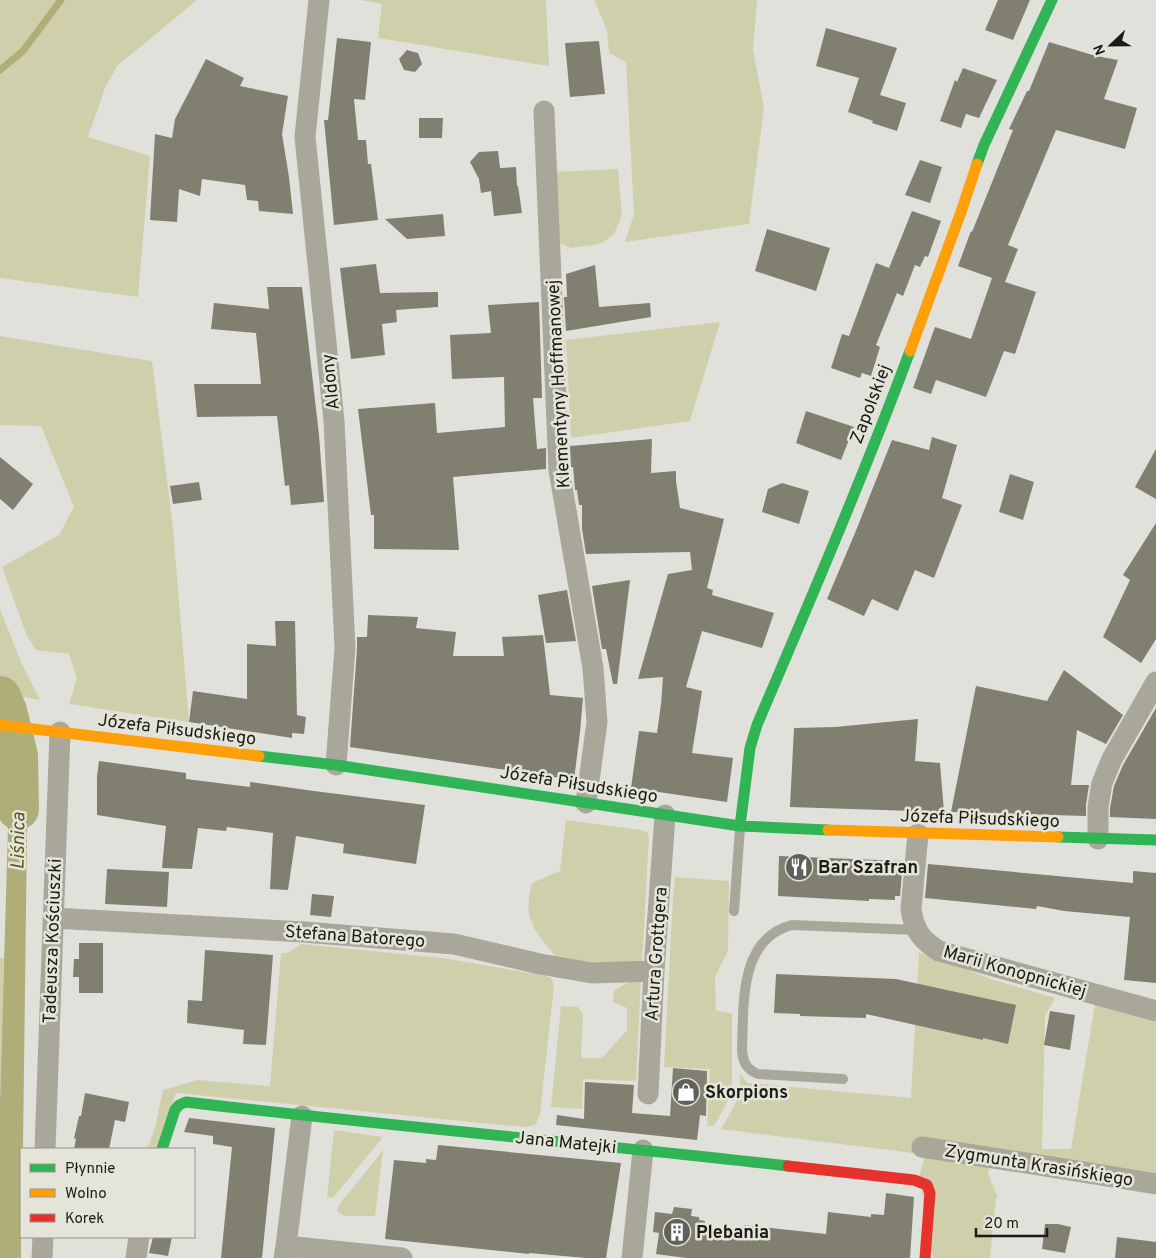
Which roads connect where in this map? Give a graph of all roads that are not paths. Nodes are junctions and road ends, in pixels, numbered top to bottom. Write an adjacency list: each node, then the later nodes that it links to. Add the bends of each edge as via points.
1 (319, 0): 7 (street, Aldony, via 305,138 334,421 345,648)
2 (1052, 0): 10 (street, Zapolskiej, via 984,146 888,410 756,725)
3 (544, 111): 8 (street, Klementyny Hoffmanowej, via 559,470 593,668 597,722)
4 (1156, 682): 12 (street, via 1112,758 1102,783)
5 (0, 725): 6 (street, Józefa Piłsudskiego)
6 (60, 732): 7 (street, Józefa Piłsudskiego); 15 (street, Tadeusza Kościuszki)
7 (336, 765): 8 (street, Józefa Piłsudskiego)
8 (586, 803): 9 (street, Józefa Piłsudskiego)
9 (665, 815): 10 (street, Józefa Piłsudskiego); 17 (street, Artura Grottgera)
10 (740, 826): 11 (street, Józefa Piłsudskiego); 14 (lane)
11 (918, 834): 12 (street, Józefa Piłsudskiego); 16 (street, via 911,899)
12 (1098, 839): 13 (street, Józefa Piłsudskiego)
13 (1156, 840)
14 (734, 912)
15 (53, 918): 17 (street, Stefana Batorego, via 454,944 592,973); 23 (street, Tadeusza Kościuszki)
16 (916, 930): 18 (street, Marii Konopnickiej, via 939,951); 19 (lane, via 792,925 772,934 751,963 744,992 742,1058 745,1065 758,1074)
17 (654, 971): 20 (street, Artura Grottgera)
18 (1156, 1011)
19 (842, 1079)
20 (648, 1094)
21 (302, 1116): 24 (street, Jana Matejki, via 186,1102 175,1110); 25 (street, Jana Matejki); 29 (street)
22 (922, 1147): 26 (street, Zygmunta Krasińskiego)
23 (45, 1148)
24 (162, 1148)
25 (643, 1150): 33 (street); 34 (street, Jana Matejki, via 914,1180 927,1185 930,1193)
26 (1156, 1184)
27 (43, 1238): 30 (street)
28 (139, 1238): 31 (street)
29 (285, 1252): 32 (street)
30 (42, 1258)
31 (136, 1258)
32 (402, 1258)
33 (632, 1258)
34 (925, 1258)

